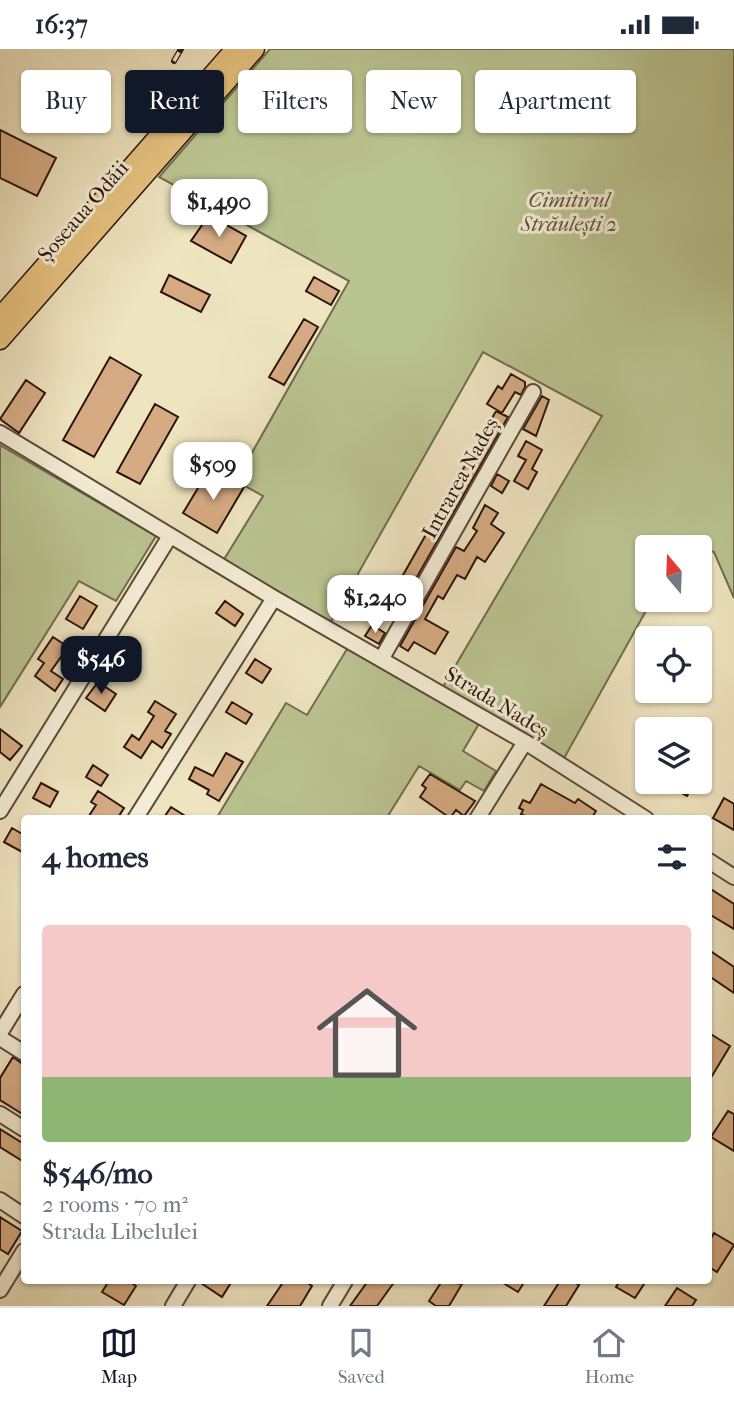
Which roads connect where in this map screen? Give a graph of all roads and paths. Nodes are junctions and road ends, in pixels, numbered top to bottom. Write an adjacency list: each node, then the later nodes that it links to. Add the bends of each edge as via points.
1 (235, 49): 3 (main road, Șoseaua Odăii)
2 (255, 49): 4 (main road, Șoseaua Odăii)
3 (0, 317)
4 (0, 339)
5 (533, 392): 9 (street, Intrarea Nadeș)
6 (0, 433): 7 (street, Strada Nadeș)
7 (170, 536): 8 (street, Strada Nadeș); 11 (street)
8 (274, 598): 9 (street, Strada Nadeș); 12 (street)
9 (382, 659): 10 (street, Strada Nadeș)
10 (525, 742): 13 (street); 14 (street, Strada Nadeș)
11 (0, 811)
12 (138, 815)
13 (479, 815)
14 (636, 815)
15 (712, 863): 16 (street)
16 (734, 877)
17 (21, 999): 18 (street)
18 (0, 1036): 19 (street)
19 (21, 1051)
20 (0, 1114): 21 (street)
21 (21, 1127)
22 (0, 1201): 23 (street)
23 (21, 1214)
24 (21, 1254): 25 (street)
25 (6, 1268): 28 (street)
26 (186, 1284): 29 (street)
27 (343, 1284): 30 (street)
28 (0, 1290)
29 (173, 1306)
30 (330, 1306)

